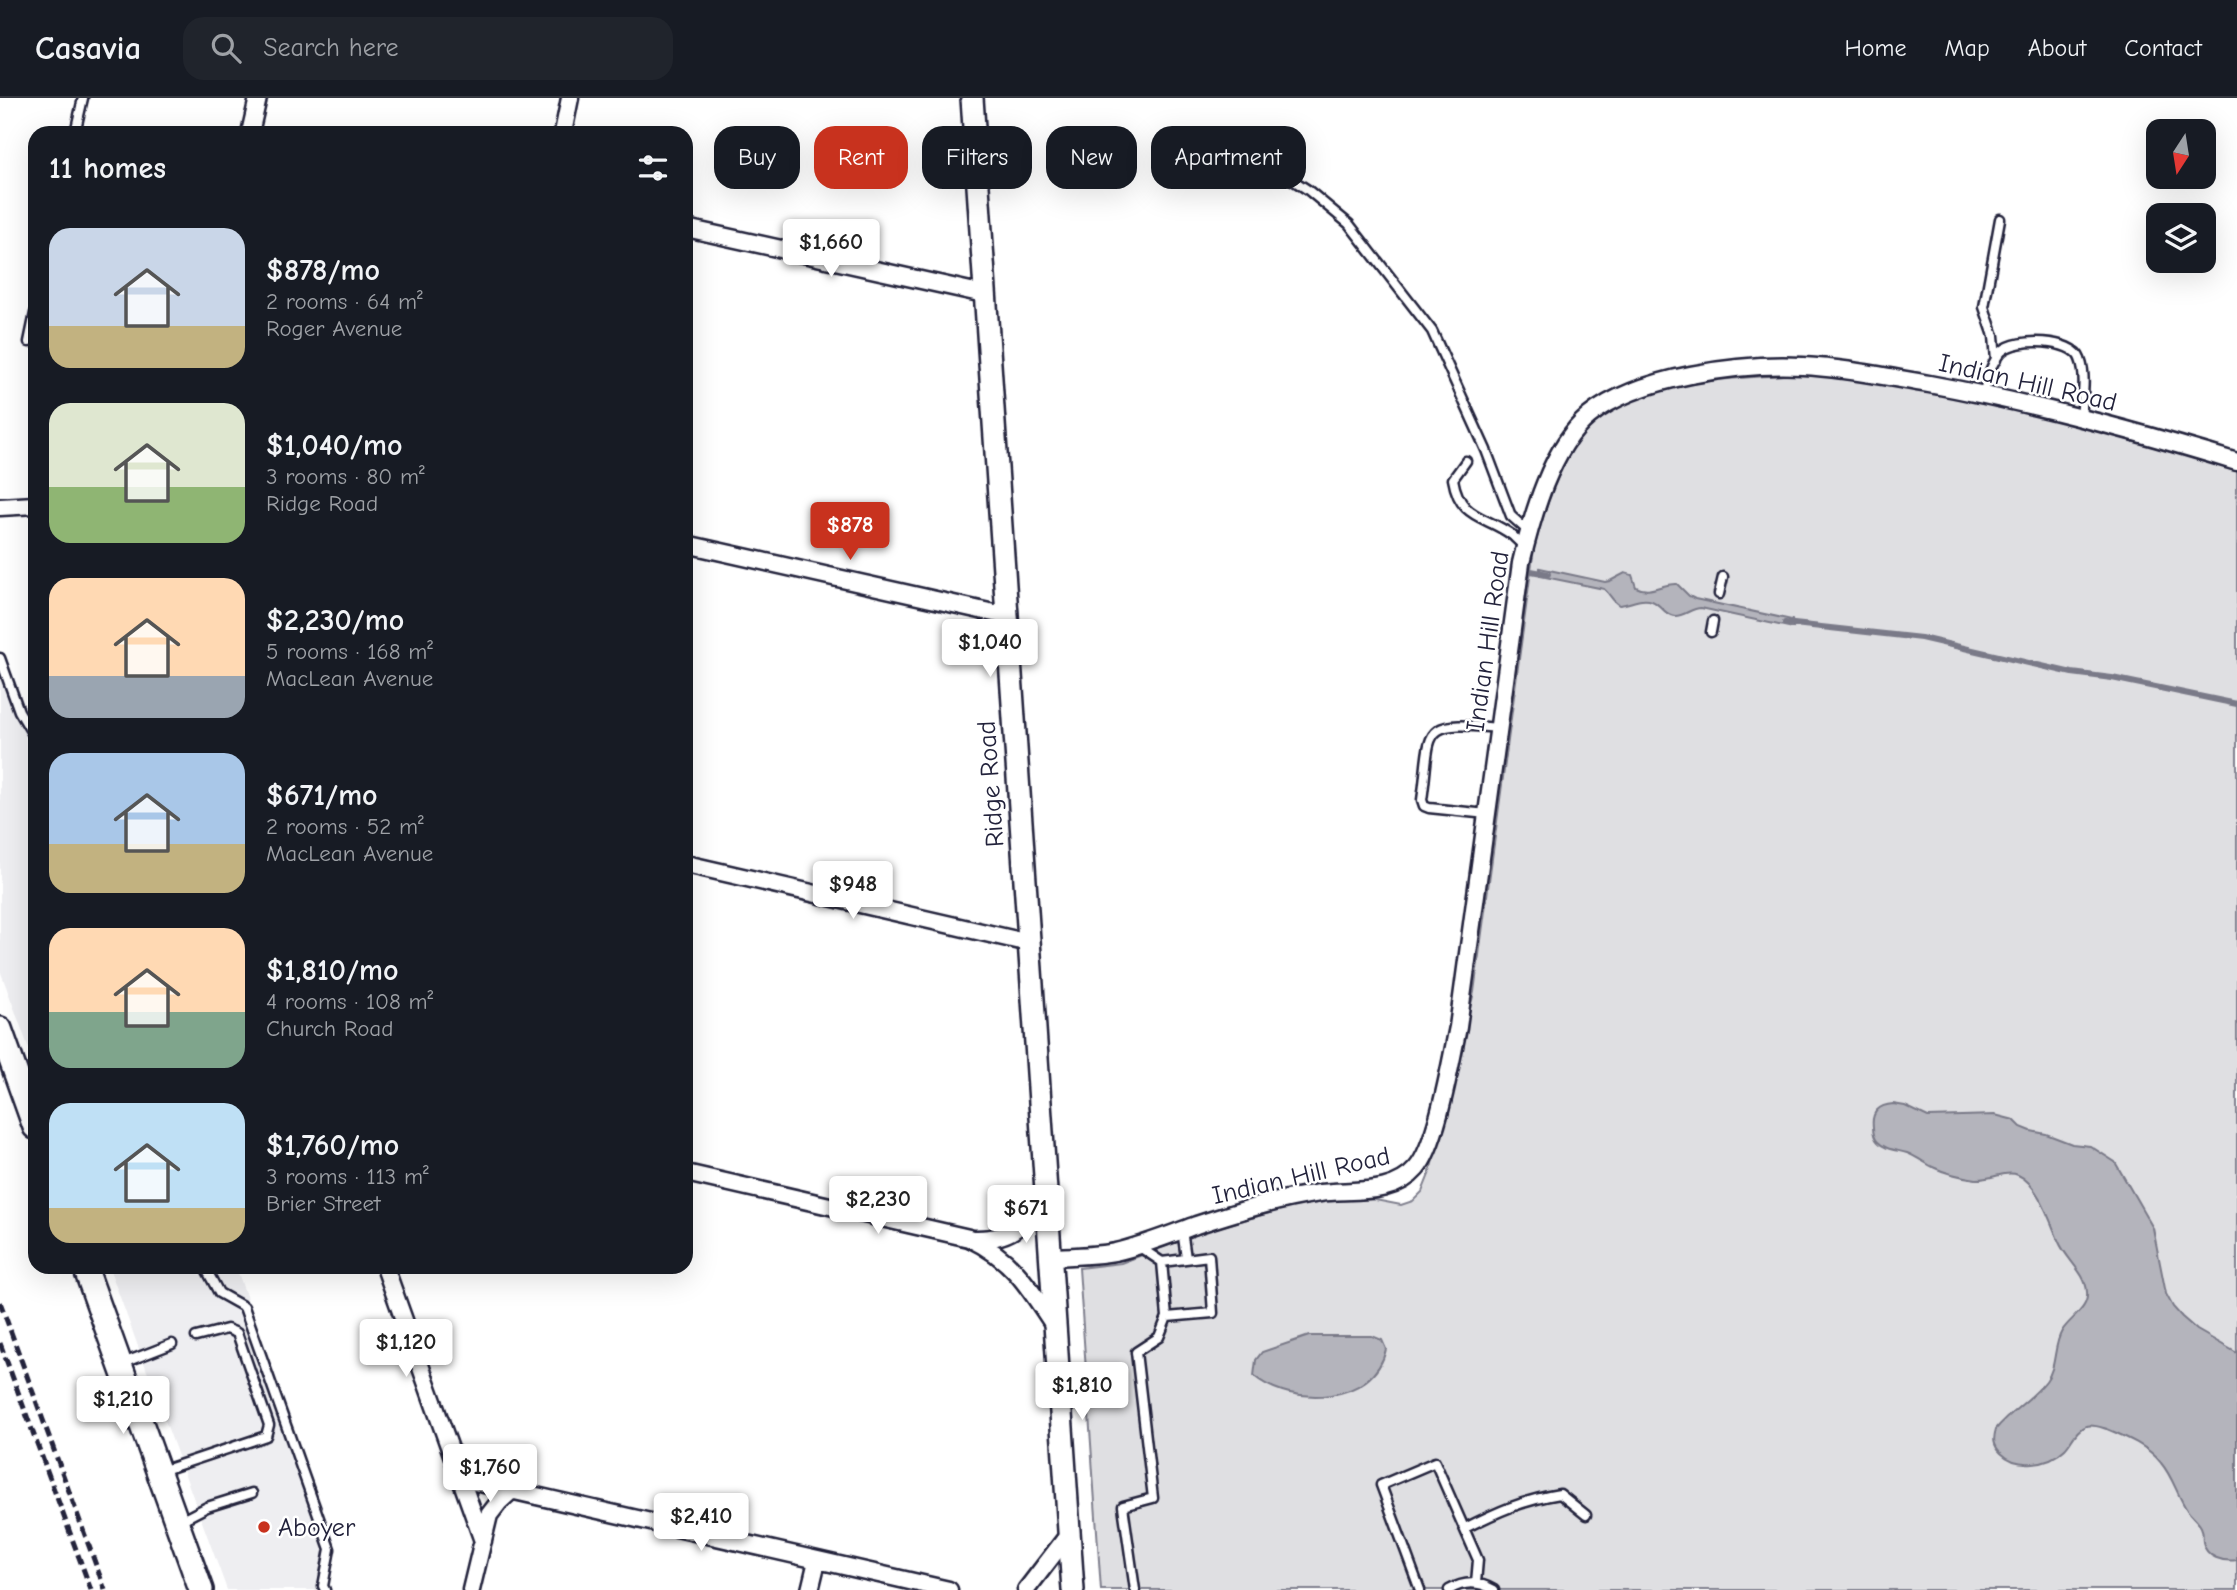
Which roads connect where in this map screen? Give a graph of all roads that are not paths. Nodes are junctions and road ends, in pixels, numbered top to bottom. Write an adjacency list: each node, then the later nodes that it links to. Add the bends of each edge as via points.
1 (83, 98): 5 (lane)
2 (258, 98): 6 (street)
3 (570, 98): 7 (street)
4 (972, 98): 11 (street, Ridge Road)
5 (77, 126)
6 (252, 126)
7 (564, 126)
8 (1306, 189): 19 (lane, via 1349,224 1432,331 1511,516)
9 (2000, 219): 12 (lane, via 1984,307)
10 (693, 230): 11 (street)
11 (984, 294): 23 (street, Ridge Road)
12 (1996, 359): 13 (lane); 14 (lane, via 2011,344 2029,341 2075,352 2083,384)
13 (1983, 395): 14 (street, Indian Hill Road); 19 (street, Indian Hill Road, via 1801,366 1728,370 1665,381 1609,403 1572,435 1548,477)
14 (2081, 418): 16 (street, Indian Hill Road)
15 (1466, 461): 19 (lane, via 1452,479 1455,494 1478,519)
16 (2237, 462)
17 (28, 505): 18 (street)
18 (0, 507)
19 (1527, 539): 28 (street, Indian Hill Road)
20 (693, 546): 23 (street)
21 (1723, 576): 22 (lane)
22 (1719, 594)
23 (1007, 616): 31 (street, Ridge Road)
24 (1713, 621): 25 (lane)
25 (1711, 632)
26 (0, 658): 27 (lane)
27 (28, 726)
28 (1498, 728): 29 (street, Indian Hill Road); 29 (lane, via 1444,727 1430,739 1427,750 1424,806)
29 (1487, 814): 36 (street, Indian Hill Road, via 1447,1082 1426,1153 1416,1169 1387,1187 1319,1193)
30 (693, 866): 31 (street)
31 (1029, 943): 35 (street, Ridge Road)
32 (0, 1030): 33 (main road)
33 (28, 1108)
34 (693, 1176): 37 (street)
35 (1045, 1188): 37 (street, via 1031,1214 1015,1230 988,1239); 39 (street, Ridge Road)
36 (1182, 1230): 38 (street, Indian Hill Road); 40 (lane)
37 (968, 1238): 46 (street, via 990,1248 1024,1280)
38 (1137, 1246): 39 (street, Indian Hill Road); 41 (lane)
39 (1051, 1257): 46 (street, Ridge Road)
40 (1186, 1258): 41 (lane); 45 (lane, via 1209,1256 1213,1313)
41 (1162, 1262): 45 (lane)
42 (88, 1274): 49 (main road)
43 (209, 1274): 62 (lane, via 219,1293 244,1307 330,1549)
44 (388, 1274): 51 (street)
45 (1167, 1317): 68 (lane, via 1159,1337 1136,1352 1153,1498 1123,1506)
46 (1055, 1327): 57 (street, Ridge Road)
47 (196, 1337): 50 (lane, via 227,1329 237,1333 269,1425 266,1436)
48 (173, 1345): 49 (lane)
49 (120, 1364): 50 (main road)
50 (159, 1472): 55 (main road)
51 (462, 1479): 52 (street); 58 (street)
52 (511, 1491): 58 (street, via 489,1515); 59 (street)
53 (252, 1493): 55 (lane)
54 (1586, 1515): 56 (lane, via 1560,1494 1504,1508)
55 (177, 1522): 61 (main road)
56 (1465, 1528): 60 (lane, via 1478,1560); 69 (lane, via 1435,1462 1381,1485)
57 (1069, 1534): 66 (street); 67 (street, Ridge Road)
58 (483, 1541): 63 (street)
59 (817, 1561): 64 (street); 65 (street)
60 (1476, 1583): 70 (lane); 71 (lane)
61 (201, 1590)
62 (325, 1590)
63 (471, 1590)
64 (810, 1590)
65 (949, 1590)
66 (1026, 1590)
67 (1073, 1590)
68 (1136, 1590)
69 (1420, 1590)
70 (1449, 1590)
71 (1494, 1590)

